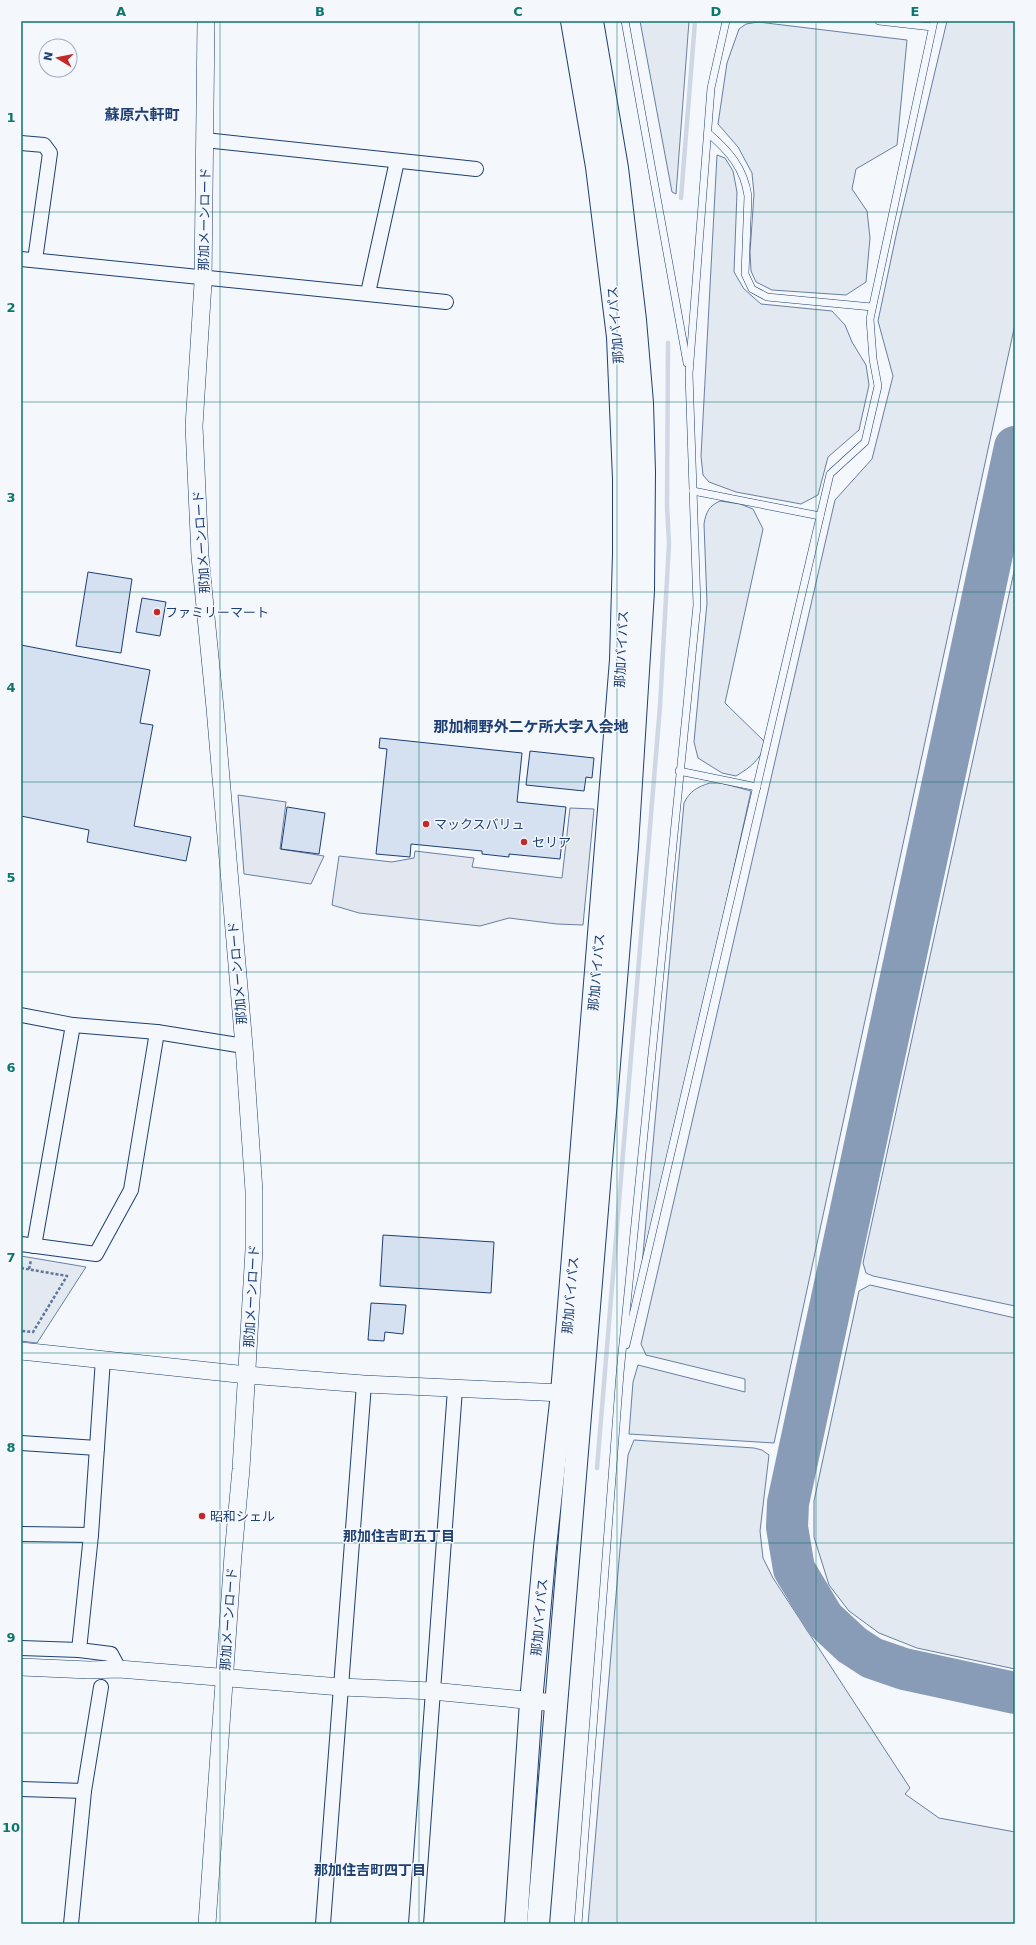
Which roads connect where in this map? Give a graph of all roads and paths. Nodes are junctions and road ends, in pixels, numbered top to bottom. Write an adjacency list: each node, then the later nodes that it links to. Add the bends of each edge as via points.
1 (206, 21): 9 (street, 那加メーンロード)
2 (572, 21): 37 (highway, 那加バイパス, via 603,210 618,337 624,463 624,546 621,660)
3 (592, 21): 51 (highway, 那加バイパス, via 618,168 635,320 642,403 643,591 626,854)
4 (625, 21): 19 (lane)
5 (726, 21): 8 (lane, via 711,88)
6 (879, 21): 7 (lane)
7 (933, 24): 18 (lane)
8 (708, 133): 18 (lane, via 726,148 740,168 746,184 748,196 745,274 752,289 767,297); 19 (lane)
9 (205, 140): 11 (street); 15 (street, 那加メーンロード)
10 (21, 143): 14 (street, via 44,145 50,153)
11 (397, 161): 12 (street); 16 (street)
12 (476, 169)
13 (21, 259): 14 (street)
14 (35, 260): 15 (street)
15 (203, 276): 16 (street); 27 (street, 那加メーンロード, via 194,426 200,556)
16 (368, 293): 17 (street)
17 (446, 302)
18 (872, 307): 21 (lane, via 870,319 873,359 878,386 865,442 830,474)
19 (689, 374): 20 (lane)
20 (693, 491): 21 (lane); 22 (lane, via 697,605)
21 (820, 516): 23 (lane)
22 (679, 771): 23 (lane); 33 (lane)
23 (757, 787): 33 (lane)
24 (21, 1016): 25 (street)
25 (73, 1025): 26 (street); 28 (street)
26 (157, 1032): 27 (street); 28 (street, via 131,1190 96,1254)
27 (244, 1046): 34 (street, 那加メーンロード, via 254,1191)
28 (27, 1245)
29 (21, 1268): 30 (path, via 67,1276 33,1332)
30 (21, 1331)
31 (21, 1351): 32 (street)
32 (103, 1359): 34 (street); 39 (street)
33 (620, 1373): 60 (lane)
34 (247, 1375): 35 (street); 46 (street, 那加メーンロード)
35 (364, 1384): 36 (street); 48 (street)
36 (455, 1389): 37 (street); 49 (street)
37 (562, 1393): 50 (highway, 那加バイパス)
38 (21, 1443): 39 (street)
39 (97, 1448): 41 (street)
40 (21, 1534): 41 (street)
41 (91, 1535): 43 (street)
42 (21, 1648): 43 (street)
43 (79, 1650): 45 (street, via 111,1654)
44 (21, 1667): 45 (street)
45 (119, 1669): 46 (street)
46 (224, 1677): 48 (street); 55 (street, 那加メーンロード)
47 (101, 1687): 53 (street)
48 (340, 1687): 49 (street); 56 (street)
49 (432, 1691): 50 (street); 57 (street)
50 (531, 1702): 51 (street); 58 (highway, 那加バイパス)
51 (556, 1703): 59 (highway, 那加バイパス)
52 (21, 1789): 53 (street)
53 (84, 1791): 54 (street)
54 (72, 1924)
55 (207, 1924)
56 (323, 1924)
57 (416, 1924)
58 (516, 1924)
59 (538, 1924)
60 (578, 1924)

